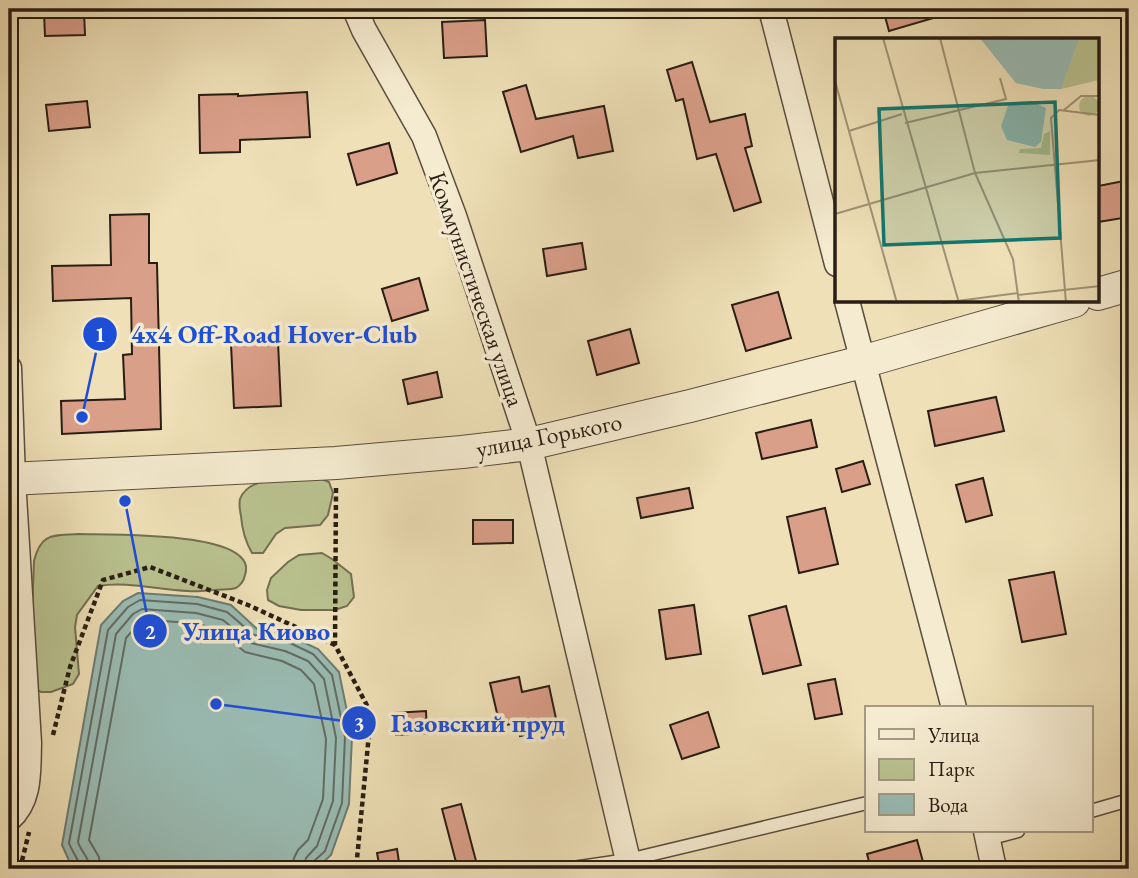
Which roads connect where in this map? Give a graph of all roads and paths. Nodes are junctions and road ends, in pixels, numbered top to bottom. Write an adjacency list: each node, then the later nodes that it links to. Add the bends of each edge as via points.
1 (355, 9): 10 (street, Коммунистическая улица, via 424,136)
2 (771, 9): 3 (street)
3 (835, 256)
4 (1129, 285): 5 (street)
5 (1100, 293)
6 (847, 303): 8 (street)
7 (1067, 303): 8 (street, улица Горького)
8 (862, 362): 10 (street, улица Горького); 14 (street)
9 (9, 368): 12 (street)
10 (529, 444): 11 (street, улица Горького); 22 (street, Коммунистическая улица)
11 (336, 463): 12 (street, улица Горького); 13 (path)
12 (11, 479): 19 (street, via 29,743)
13 (335, 645): 15 (path, via 150,567 103,580 70,667); 24 (path, via 371,713)
14 (953, 706)
15 (50, 748)
16 (1129, 800): 18 (lane)
17 (865, 804): 22 (lane)
18 (1092, 811)
19 (21, 817): 23 (path)
20 (1010, 832): 21 (lane)
21 (987, 835): 26 (street)
22 (629, 864): 25 (lane)
23 (20, 869)
24 (356, 869)
25 (566, 869)
26 (995, 869)

